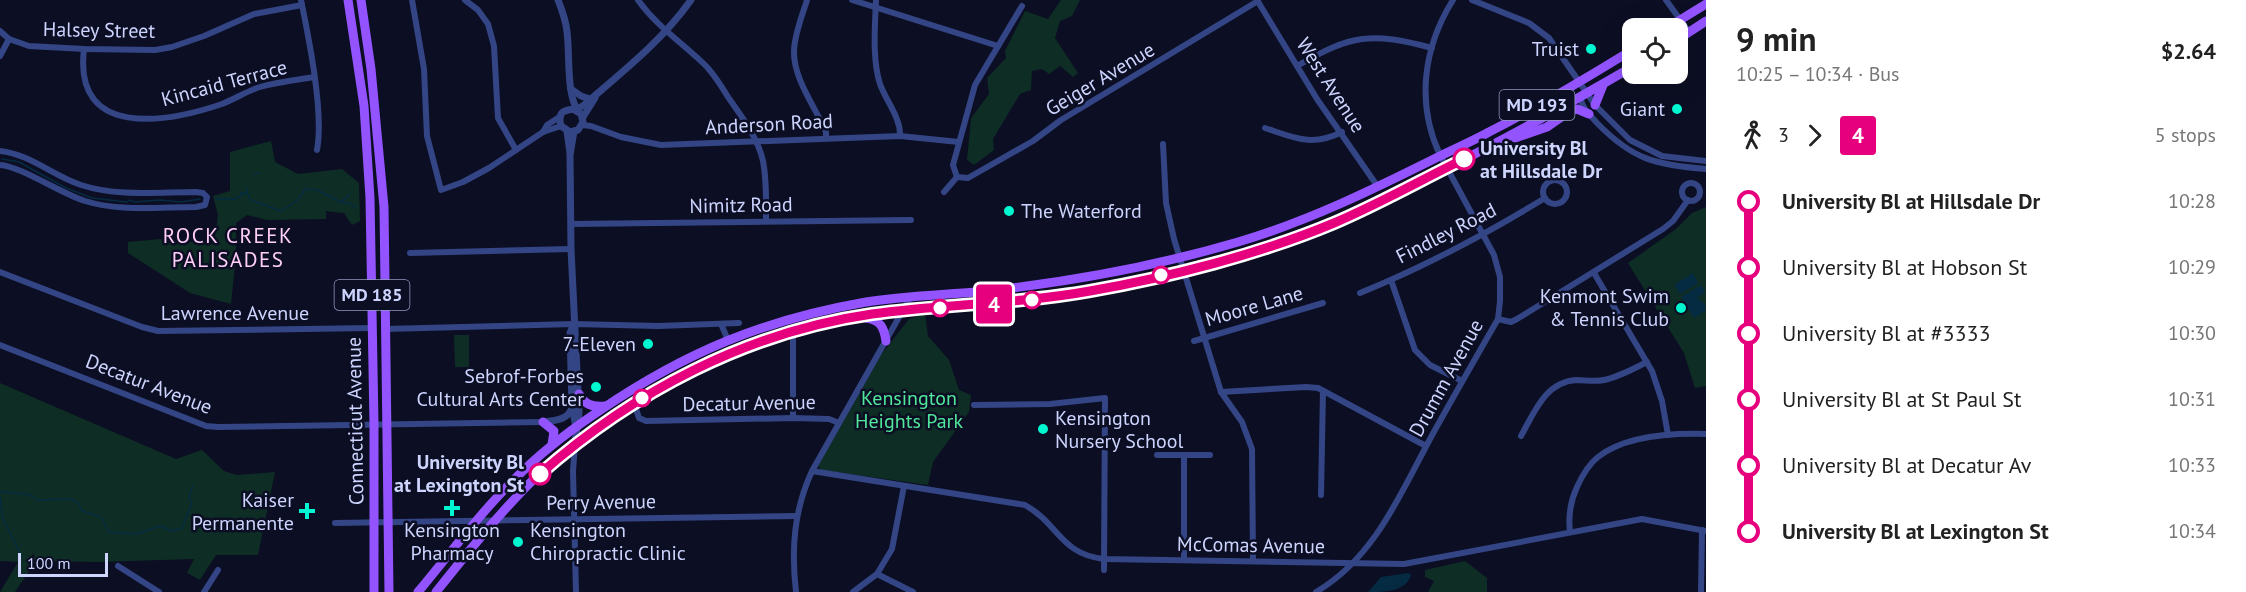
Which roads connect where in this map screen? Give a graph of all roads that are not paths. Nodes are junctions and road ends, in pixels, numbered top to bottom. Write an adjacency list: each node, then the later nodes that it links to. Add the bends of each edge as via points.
1 (348, 0): 63 (main road, Connecticut Avenue / MD 185, via 364,106)
2 (361, 0): 62 (main road, Connecticut Avenue / MD 185)
3 (412, 0): 52 (street, via 424,69 427,136 441,189 463,182)
4 (465, 0): 52 (street, via 488,24 494,46 498,118)
5 (558, 0): 35 (street, via 567,29)
6 (638, 0): 22 (street)
7 (691, 0): 22 (street)
8 (807, 0): 46 (street, via 796,33 794,58)
9 (852, 0): 15 (street)
10 (1453, 0): 26 (street, Drumm Avenue)
11 (1472, 0): 33 (street, via 1537,29 1559,50)
12 (1666, 0): 18 (street)
13 (1257, 1): 30 (street, West Avenue); 59 (street, Geiger Avenue, via 1033,141 968,178)
14 (302, 2): 27 (street, Halsey Street, via 254,14 172,47); 32 (street)
15 (876, 4): 25 (street); 45 (street, via 877,71)
16 (1706, 4): 19 (main road)
17 (1022, 6): 25 (street)
18 (1678, 18)
19 (1685, 18)
20 (1706, 21): 23 (main road)
21 (0, 31): 24 (street, Halsey Street)
22 (665, 32): 37 (street); 48 (street, via 708,68)
23 (1689, 32)
24 (9, 39): 27 (street, Halsey Street, via 29,46); 28 (street)
25 (998, 46): 49 (street, via 975,86)
26 (1432, 48): 30 (street, via 1372,37 1328,48); 54 (street, Drumm Avenue, via 1426,110)
27 (84, 50): 32 (street, Kincaid Terrace, via 85,87 90,96 109,113 124,118 167,118 192,113 258,88)
28 (0, 56)
29 (1622, 56): 33 (main road, MD 193)
30 (1297, 66): 44 (street, West Avenue)
31 (1622, 73): 34 (main road, MD 193)
32 (314, 77): 51 (street, via 320,137)
33 (1578, 82): 36 (street); 54 (main road, MD 193)
34 (1604, 83): 36 (main road, MD 193); 38 (main road)
35 (571, 90): 37 (street); 39 (street)
36 (1583, 95): 38 (street); 40 (street, via 1581,103); 47 (main road, MD 193)
37 (593, 97): 39 (street)
38 (1595, 105): 55 (street, via 1630,140 1646,149 1662,156)
39 (574, 114): 42 (street); 42 (street); 43 (street, via 548,125); 48 (street, Anderson Road, via 591,126 621,137 661,145)
40 (1589, 114): 47 (main road, via 1577,109 1570,111 1531,134); 58 (street, via 1622,146 1639,156 1663,164)
41 (1265, 128): 44 (street, via 1305,141 1327,140)
42 (567, 129): 43 (street); 68 (street)
43 (543, 132): 52 (street)
44 (1342, 132): 60 (street, West Avenue)
45 (900, 136): 46 (street, Anderson Road); 49 (street, Anderson Road)
46 (825, 138): 48 (street, Anderson Road)
47 (1507, 138): 57 (main road, MD 193)
48 (757, 142): 67 (street, via 765,173)
49 (959, 142): 59 (street, via 953,165)
50 (1163, 144): 72 (street, via 1166,203)
51 (317, 150)
52 (516, 150)
53 (0, 151): 56 (street, via 101,191 196,192 207,197 205,205 196,207 116,208 85,201)
54 (1440, 155): 57 (street, Drumm Avenue); 60 (main road, MD 193)
55 (1706, 161)
56 (0, 165)
57 (1447, 167): 69 (street, Drumm Avenue); 73 (main road, MD 193, via 1309,233)
58 (1706, 169)
59 (957, 177): 61 (street)
60 (1378, 188): 72 (main road, MD 193, via 1294,223)
61 (944, 192)
62 (383, 197): 63 (main road); 87 (main road, Connecticut Avenue / MD 185)
63 (370, 198): 86 (main road, Connecticut Avenue / MD 185)
64 (1545, 198): 69 (street, Findley Road)
65 (1688, 200): 75 (street, via 1681,213 1663,229)
66 (911, 220): 67 (street, Nimitz Road)
67 (766, 221): 68 (street, Nimitz Road)
68 (571, 224): 70 (street)
69 (1483, 235): 76 (street, Findley Road); 82 (street, Drumm Avenue, via 1500,277)
70 (571, 249): 71 (street); 84 (street)
71 (410, 253)
72 (1180, 257): 73 (street); 78 (main road, MD 193, via 1073,280)
73 (1184, 269): 80 (main road, MD 193, via 1090,291); 89 (street)
74 (0, 272): 86 (street, Lawrence Avenue, via 158,331)
75 (1594, 273): 82 (street, via 1511,322); 94 (street)
76 (1391, 280): 77 (street, Findley Road); 95 (street, via 1415,350 1430,365)
77 (1359, 293)
78 (911, 296): 80 (street); 90 (main road, MD 193, via 790,318)
79 (1323, 303): 89 (street, Moore Lane)
80 (904, 311): 81 (main road, MD 193); 91 (street)
81 (858, 317): 88 (main road, MD 193); 91 (main road, via 879,322)
82 (1498, 319): 95 (street, Drumm Avenue)
83 (739, 323): 85 (street)
84 (574, 324): 85 (street); 87 (street); 98 (street); 102 (street, via 570,333)
85 (721, 324): 90 (street)
86 (372, 328): 106 (main road, Connecticut Avenue / MD 185)
87 (385, 329): 107 (main road, Connecticut Avenue / MD 185)
88 (793, 332): 99 (main road, MD 193, via 720,358); 103 (street)
89 (1205, 337): 92 (street, Moore Lane); 97 (street)
90 (728, 340): 101 (main road, MD 193, via 686,358)
91 (886, 341): 105 (street)
92 (1194, 341)
93 (0, 345): 106 (street, Decatur Avenue, via 206,426)
94 (1647, 362): 110 (street, via 1662,401); 111 (street, via 1614,378 1560,384 1541,400)
95 (1461, 381): 114 (street, Drumm Avenue)
96 (1323, 391): 97 (street, via 1306,387); 114 (street); 120 (street)
97 (1221, 392): 132 (street, via 1242,422 1252,449)
98 (579, 394): 101 (main road, via 587,404); 108 (street)
99 (634, 403): 103 (street, Decatur Avenue, via 639,418 646,421); 112 (main road, MD 193)
100 (974, 405): 130 (street, via 1050,404 1105,398)
101 (607, 406): 108 (main road, MD 193)
102 (572, 407): 104 (street, via 564,418); 108 (street)
103 (793, 418): 105 (street, Decatur Avenue)
104 (543, 422): 107 (street, Decatur Avenue); 113 (main road, via 554,431)
105 (840, 423): 118 (street)
106 (374, 424): 107 (street, Decatur Avenue); 125 (main road, Connecticut Avenue / MD 185)
107 (387, 424): 126 (main road, Connecticut Avenue / MD 185)
108 (576, 427): 112 (street); 113 (main road, MD 193)
109 (1706, 434): 110 (street)
110 (1668, 435): 129 (street, via 1632,441 1596,458 1572,498)
111 (1521, 436)
112 (575, 444): 122 (street); 124 (main road, MD 193, via 537,476)
113 (552, 445): 123 (main road, MD 193, via 525,468)
114 (1426, 446): 133 (street, Drumm Avenue, via 1384,525)
115 (1210, 454): 117 (street)
116 (1157, 455): 117 (street)
117 (1184, 455): 131 (street)
118 (812, 471): 119 (street, McComas Avenue); 121 (street)
119 (904, 486): 130 (street, McComas Avenue, via 1025,505 1047,520 1068,546); 137 (street, via 892,549)
120 (1322, 495)
121 (796, 516): 122 (street, Perry Avenue); 145 (street)
122 (574, 518): 124 (street, Perry Avenue); 144 (street)
123 (478, 520): 124 (street, Perry Avenue); 126 (street, Perry Avenue); 142 (main road, MD 193)
124 (498, 520): 143 (main road, MD 193)
125 (375, 522): 126 (street, Perry Avenue); 127 (street, Perry Avenue); 140 (main road, Connecticut Avenue / MD 185)
126 (387, 522): 141 (main road, Connecticut Avenue / MD 185)
127 (335, 523)
128 (1704, 530): 129 (street, McComas Avenue, via 1642,519); 149 (street)
129 (1570, 532): 133 (street, McComas Avenue, via 1423,562)
130 (1104, 559): 131 (street, McComas Avenue); 136 (street)
131 (1184, 560): 132 (street, McComas Avenue)
132 (1253, 561): 133 (street, McComas Avenue)
133 (1353, 563): 148 (street, Drumm Avenue)
134 (118, 566): 138 (street)
135 (218, 570): 139 (street)
136 (1104, 570)
137 (877, 574): 146 (street); 147 (street)
138 (159, 592)
139 (204, 592)
140 (374, 592)
141 (389, 592)
142 (418, 592)
143 (436, 592)
144 (576, 592)
145 (796, 592)
146 (853, 592)
147 (913, 592)
148 (1316, 592)
149 (1701, 592)

